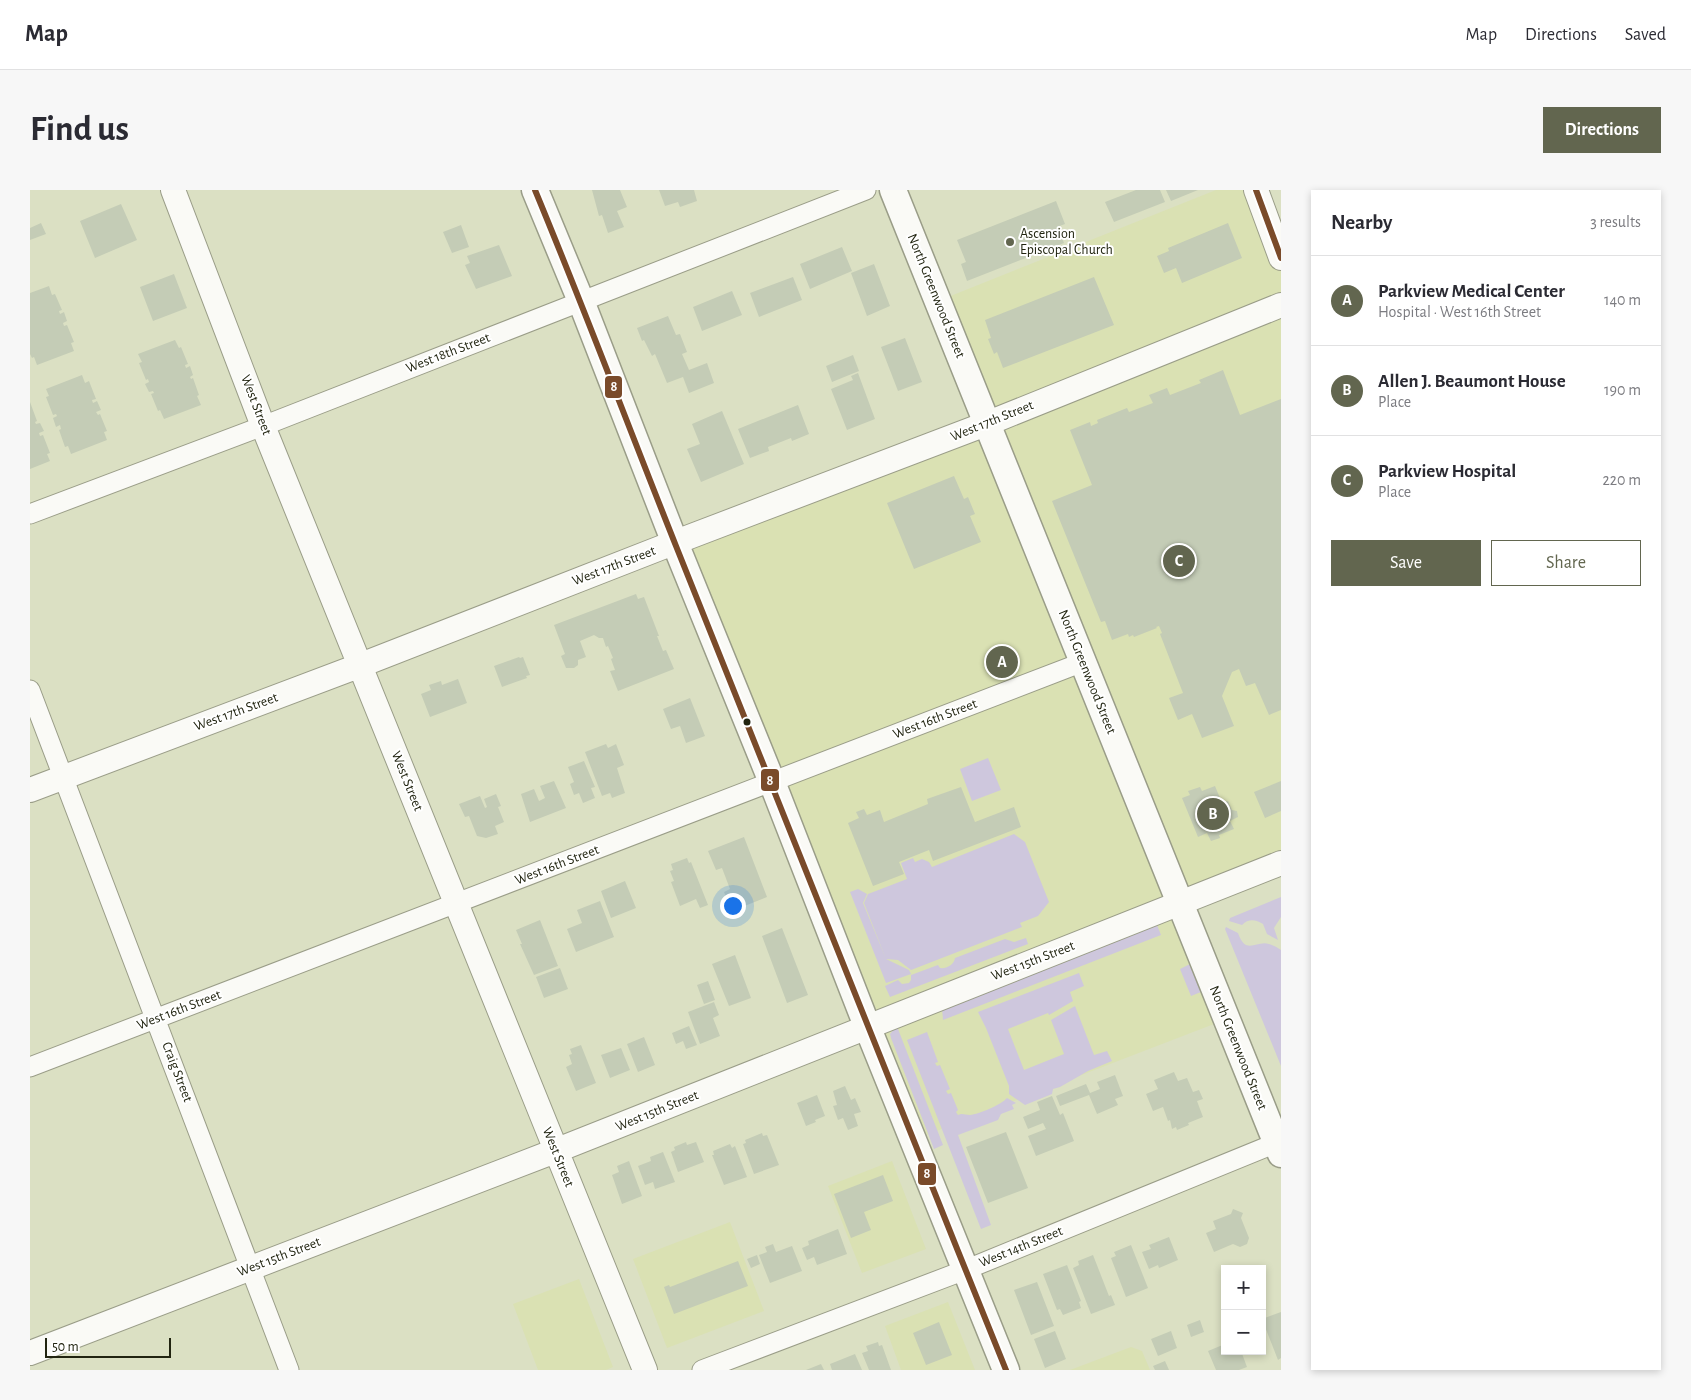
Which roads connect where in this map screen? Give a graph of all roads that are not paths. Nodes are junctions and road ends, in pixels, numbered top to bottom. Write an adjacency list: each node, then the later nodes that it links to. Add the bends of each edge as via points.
1 (173, 190): 10 (street, West Street)
2 (535, 190): 7 (main road)
3 (866, 190): 7 (street, West 18th Street)
4 (892, 190): 9 (main road, North Greenwood Street)
5 (1256, 190): 6 (street)
6 (1281, 258)
7 (581, 301): 10 (street, West 18th Street); 12 (main road)
8 (1281, 305): 9 (street, West 17th Street)
9 (987, 423): 12 (street, West 17th Street); 13 (main road, North Greenwood Street)
10 (263, 426): 11 (street, West 18th Street); 14 (street, West Street)
11 (30, 514)
12 (674, 542): 14 (street, West 17th Street); 17 (main road)
13 (1083, 662): 17 (street, West 16th Street); 20 (main road, North Greenwood Street)
14 (361, 665): 16 (street, West 17th Street); 21 (street, West Street)
15 (30, 690): 16 (street, Craig Street)
16 (62, 777): 18 (street, West 17th Street); 22 (street, Craig Street)
17 (772, 782): 21 (street, West 16th Street); 23 (main road)
18 (30, 790)
19 (1281, 863): 20 (street, West 15th Street)
20 (1180, 903): 23 (street, West 15th Street); 25 (main road, North Greenwood Street)
21 (456, 904): 22 (street, West 16th Street); 26 (street, West Street)
22 (156, 1018): 24 (street, West 16th Street); 27 (street, Craig Street)
23 (867, 1026): 26 (street, West 15th Street); 28 (main road)
24 (30, 1067)
25 (1280, 1146): 28 (street, West 14th Street)
26 (555, 1151): 27 (street, West 15th Street); 31 (street, West Street)
27 (251, 1268): 29 (street, West 15th Street); 30 (street, Craig Street)
28 (965, 1270): 32 (street, West 14th Street); 33 (main road)
29 (30, 1353)
30 (290, 1370)
31 (645, 1370)
32 (702, 1370)
33 (1006, 1370)

